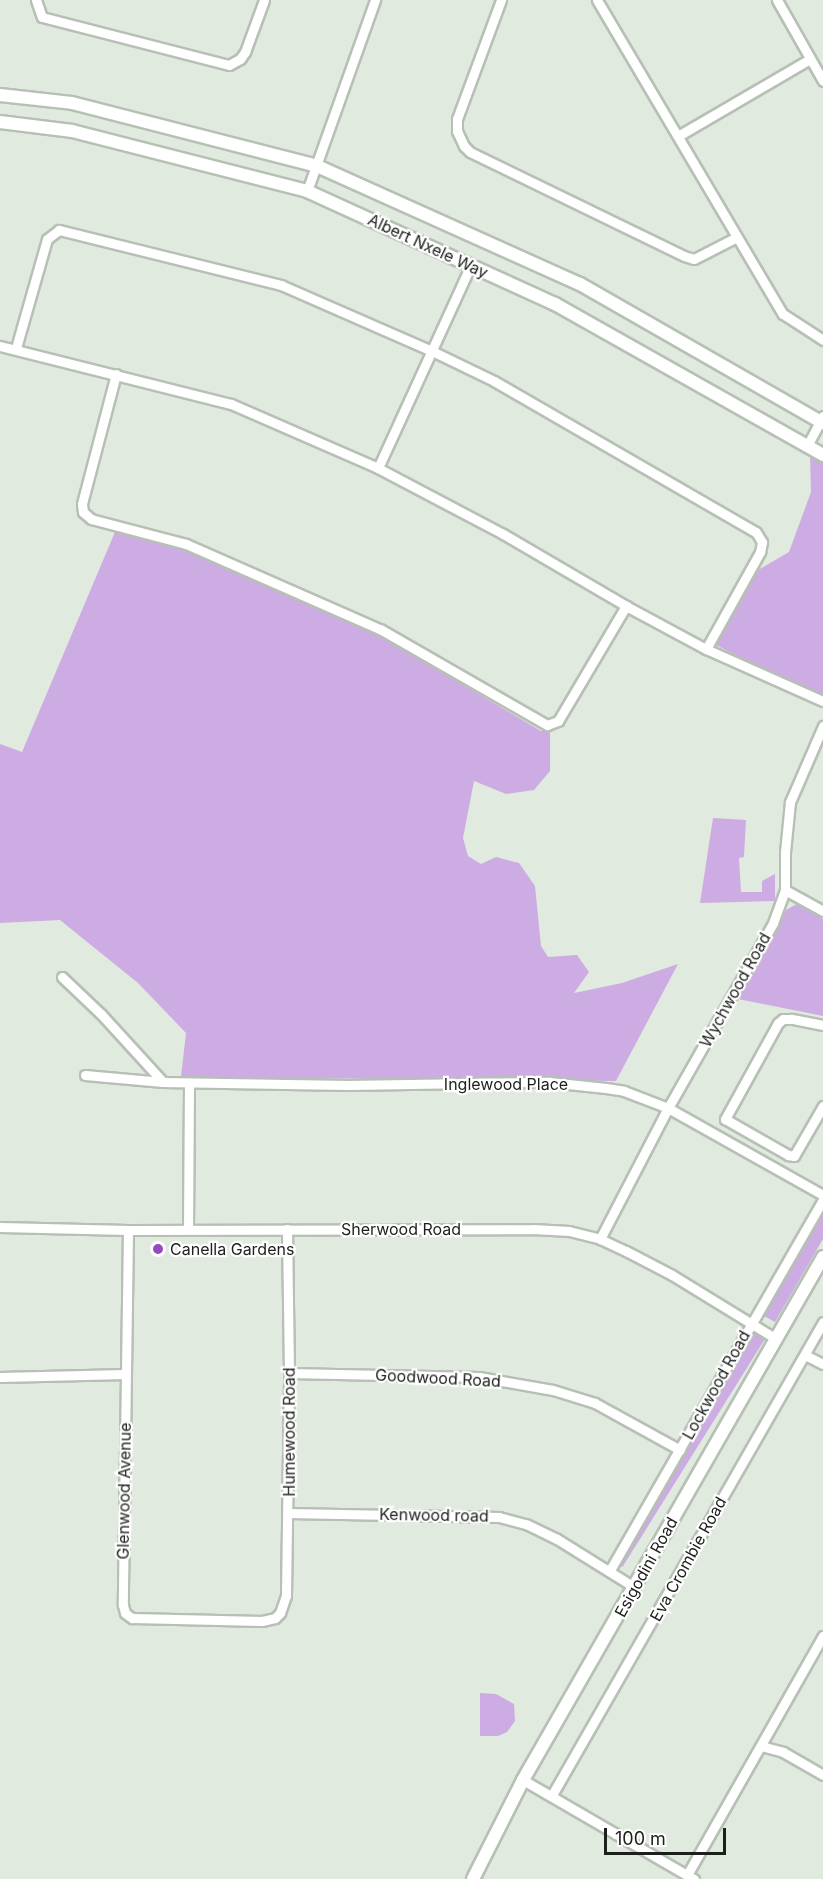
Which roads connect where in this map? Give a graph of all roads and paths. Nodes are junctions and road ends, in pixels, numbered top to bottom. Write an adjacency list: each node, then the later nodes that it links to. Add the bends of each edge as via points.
1 (36, 0): 2 (street, via 42,17 229,64 245,52)
2 (264, 0)
3 (375, 0): 12 (street)
4 (501, 0): 14 (street, via 457,119 457,131 464,146 684,256 694,259)
5 (597, 0): 11 (street)
6 (777, 0): 7 (street)
7 (810, 59): 8 (street); 11 (street)
8 (823, 81)
9 (0, 95): 12 (main road, Albert Nxele Way, via 72,103)
10 (0, 122): 13 (main road, Albert Nxele Way, via 82,133)
11 (678, 136): 14 (street)
12 (317, 166): 13 (street); 21 (main road, Albert Nxele Way, via 580,284)
13 (307, 191): 15 (main road, Albert Nxele Way)
14 (735, 238): 16 (street, via 785,317)
15 (471, 265): 19 (street); 22 (main road, Albert Nxele Way, via 555,304)
16 (823, 340)
17 (0, 346): 18 (street)
18 (16, 348): 19 (street, via 46,239 65,230 281,285); 20 (street)
19 (432, 351): 24 (street); 26 (street, via 494,381 756,532 762,542 760,552)
20 (116, 374): 24 (street, via 231,404); 25 (street, via 82,504 83,512 91,519 186,544 380,629 547,725 558,721)
21 (822, 420): 22 (street)
22 (807, 446): 23 (main road, Albert Nxele Way)
23 (823, 455)
24 (378, 468): 25 (street, via 503,534)
25 (626, 606): 26 (street)
26 (706, 648): 27 (street)
27 (823, 701)
28 (823, 726): 29 (street, Wychwood Road, via 790,802)
29 (785, 890): 30 (street); 37 (street, Wychwood Road, via 773,923)
30 (823, 911)
31 (62, 977): 34 (street)
32 (823, 1025): 36 (street, via 790,1018 778,1023 725,1119 794,1156)
33 (85, 1075): 34 (street, Inglewood Place)
34 (163, 1082): 35 (street, Inglewood Place)
35 (189, 1083): 37 (street, Inglewood Place, via 549,1082 624,1091); 41 (street)
36 (823, 1106)
37 (668, 1108): 38 (street, Inglewood Place); 44 (street, Wychwood Road)
38 (823, 1195)
39 (823, 1200): 47 (street, Lockwood Road)
40 (0, 1227): 43 (street, Sherwood Road)
41 (188, 1229): 42 (street, Sherwood Road); 43 (street, Sherwood Road)
42 (287, 1229): 44 (street, Sherwood Road, via 533,1229 569,1231); 51 (street, Humewood Road)
43 (128, 1230): 52 (street, Glenwood Avenue)
44 (600, 1239): 47 (street, Sherwood Road, via 672,1275)
45 (823, 1257): 48 (main road, Esigodini Road)
46 (823, 1322): 49 (street, Eva Crombie Road)
47 (751, 1323): 48 (street, Sherwood Road); 54 (street, Lockwood Road)
48 (775, 1338): 57 (main road, Esigodini Road)
49 (805, 1355): 50 (street); 63 (street, Eva Crombie Road)
50 (823, 1364)
51 (290, 1373): 54 (street, Goodwood Road, via 479,1377 553,1389 595,1403); 55 (street, Humewood Road)
52 (126, 1374): 53 (street); 58 (street, Glenwood Avenue, via 125,1612 132,1618)
53 (0, 1377)
54 (680, 1450): 56 (street, Lockwood Road)
55 (288, 1513): 56 (street, Kenwood road, via 499,1516 526,1524); 58 (street, Humewood Road, via 284,1607 275,1618)
56 (610, 1570): 57 (street, Kenwood road)
57 (634, 1587): 62 (main road, Esigodini Road)
58 (262, 1621)
59 (823, 1636): 60 (street)
60 (761, 1746): 61 (street, via 783,1752); 64 (street)
61 (823, 1775)
62 (523, 1780): 63 (street); 65 (main road, Esigodini Road)
63 (552, 1795): 64 (street)
64 (691, 1877)
65 (472, 1879)

